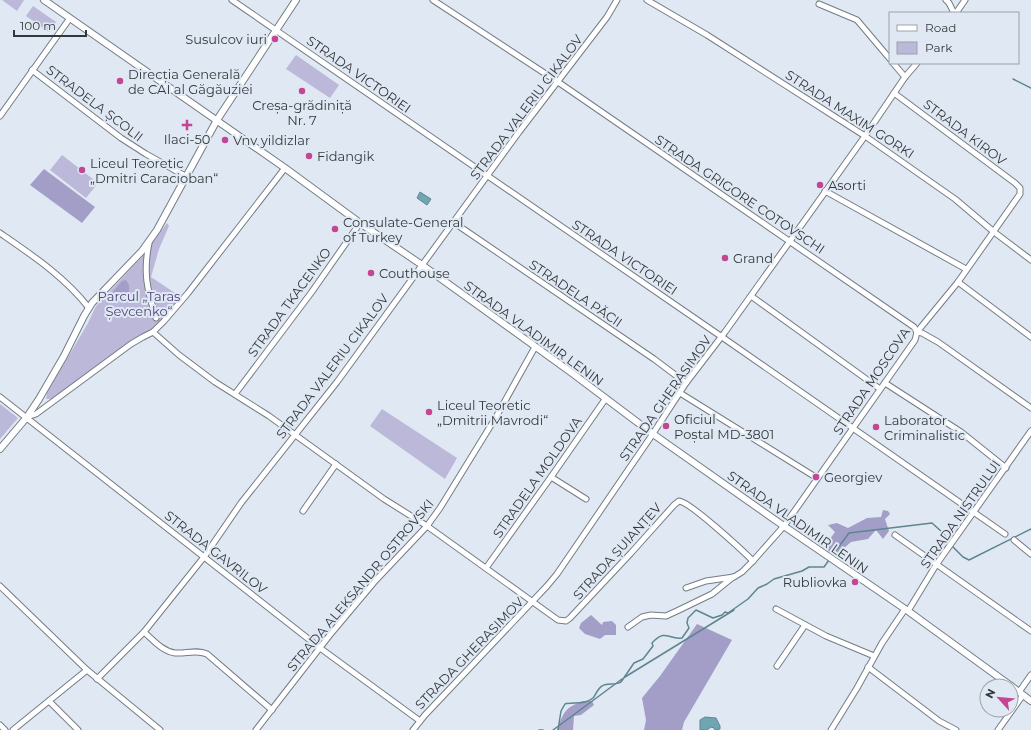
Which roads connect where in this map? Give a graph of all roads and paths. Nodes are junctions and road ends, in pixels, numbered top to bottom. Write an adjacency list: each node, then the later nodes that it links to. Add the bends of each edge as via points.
1 (44, 0): 12 (main road, STRADA VLADIMIR LENIN)
2 (232, 0): 13 (street, STRADA VICTORIEI)
3 (296, 0): 13 (main road)
4 (433, 0): 19 (street, STRADA GRIGORE COTOVSCHI)
5 (617, 0): 19 (street, STRADA VALERIU CIKALOV)
6 (647, 0): 23 (street, STRADA MAXIM GORKI, via 707,35)
7 (946, 0): 10 (street)
8 (965, 0): 11 (street)
9 (819, 4): 14 (street, via 857,20)
10 (954, 12)
11 (956, 12)
12 (70, 18): 17 (street); 22 (main road, STRADA VLADIMIR LENIN)
13 (276, 30): 22 (main road); 25 (street, STRADA VICTORIEI)
14 (889, 58)
15 (894, 64): 18 (street)
16 (916, 64): 18 (street, STRADA GHERASIMOV)
17 (32, 70): 21 (street); 26 (street, STRADELA ȘCOLII, via 121,138)
18 (905, 77): 20 (street, STRADA GHERASIMOV)
19 (558, 82): 25 (street, STRADA VALERIU CIKALOV); 33 (street, STRADA GRIGORE COTOVSCHI)
20 (894, 93): 23 (street, STRADA GHERASIMOV); 28 (street, STRADA KIROV, via 1015,183)
21 (0, 116)
22 (217, 120): 24 (main road, STRADA VLADIMIR LENIN); 26 (main road)
23 (865, 136): 27 (street, STRADA GHERASIMOV); 31 (street, STRADA MAXIM GORKI, via 955,199)
24 (286, 168): 30 (main road, STRADA VLADIMIR LENIN); 42 (street, via 188,293)
25 (488, 176): 29 (street, STRADA VALERIU CIKALOV); 44 (street, STRADA VICTORIEI)
26 (187, 177): 34 (main road)
27 (825, 190): 33 (street, STRADA GHERASIMOV); 37 (street)
28 (1021, 192): 31 (street, STRADA MOSCOVA)
29 (453, 222): 36 (street, STRADA VALERIU CIKALOV); 47 (street, STRADELA PĂCII)
30 (360, 223): 36 (main road, STRADA VLADIMIR LENIN); 51 (street, STRADA TKACENKO)
31 (994, 232): 35 (street, STRADA MAXIM GORKI); 37 (street, STRADA MOSCOVA)
32 (0, 233): 40 (street, via 39,259)
33 (790, 242): 39 (street, STRADA GHERASIMOV); 43 (street, STRADA GRIGORE COTOVSCHI, via 914,327)
34 (148, 243): 40 (main road); 41 (street, via 146,279)
35 (1031, 260)
36 (422, 265): 46 (main road, STRADA VLADIMIR LENIN); 58 (street, STRADA VALERIU CIKALOV, via 337,382)
37 (966, 269): 38 (street, STRADA MOSCOVA)
38 (958, 282): 43 (street, STRADA MOSCOVA); 45 (street)
39 (751, 296): 44 (street, STRADA GHERASIMOV); 49 (street)
40 (88, 308): 55 (main road, via 64,356)
41 (156, 318)
42 (153, 332): 51 (street, via 179,355); 55 (street, via 131,344 36,414)
43 (917, 332): 48 (street, STRADA MOSCOVA, via 915,340); 54 (street, STRADA GRIGORE COTOVSCHI, via 938,342)
44 (722, 337): 47 (street, STRADA GHERASIMOV); 56 (street, STRADA VICTORIEI)
45 (1031, 337)
46 (535, 347): 53 (main road, STRADA VLADIMIR LENIN); 68 (street, STRADA ALEKSANDR OSTROVSKI, via 469,462)
47 (686, 383): 50 (street, STRADA GHERASIMOV)
48 (885, 383): 49 (street, STRADA MOSCOVA); 62 (street, via 961,432)
49 (880, 389): 56 (street, STRADA MOSCOVA)
50 (680, 393): 59 (street, STRADA GHERASIMOV); 64 (street)
51 (235, 394): 58 (street)
52 (0, 397): 55 (street, STRADA GAVRILOV)
53 (606, 398): 59 (main road, STRADA VLADIMIR LENIN); 63 (street, STRADELA MOLDOVA)
54 (1031, 408)
55 (27, 417): 60 (main road); 74 (street, STRADA GAVRILOV)
56 (852, 429): 64 (street, STRADA MOSCOVA); 67 (street, STRADA VICTORIEI)
57 (1031, 431): 62 (street, STRADA NISTRULUI)
58 (295, 434): 61 (street); 74 (street, STRADA VALERIU CIKALOV, via 240,503)
59 (653, 434): 69 (main road, STRADA VLADIMIR LENIN); 81 (street, STRADA GHERASIMOV, via 567,560)
60 (0, 449)
61 (336, 464): 66 (street); 68 (street)
62 (1006, 468): 67 (street, STRADA NISTRULUI)
63 (551, 477): 65 (street); 77 (street, STRADELA MOLDOVA)
64 (817, 478): 69 (street, STRADA MOSCOVA)
65 (586, 499)
66 (303, 511)
67 (973, 511): 70 (street, STRADA VICTORIEI); 76 (street, STRADA NISTRULUI)
68 (426, 526): 77 (street); 88 (street, STRADA ALEKSANDR OSTROVSKI, via 376,580)
69 (784, 526): 75 (street, STRADA MOSCOVA); 83 (main road, STRADA VLADIMIR LENIN)
70 (1005, 534)
71 (896, 535): 76 (street)
72 (1014, 540): 73 (street)
73 (1031, 554)
74 (204, 557): 87 (street, STRADA VALERIU CIKALOV); 88 (street, STRADA GAVRILOV)
75 (753, 561): 78 (street, STRADA MOSCOVA); 81 (street, STRADA ȘUIANȚEV, via 686,504 679,501 566,621 558,620)
76 (936, 564): 83 (street, STRADA NISTRULUI); 86 (street)
77 (486, 568): 81 (street)
78 (734, 577): 80 (street, via 706,580); 85 (street, STRADA MOSCOVA, via 712,594 679,610 666,616 642,617)
79 (0, 586): 92 (street)
80 (686, 588)
81 (532, 602): 100 (street, STRADA GHERASIMOV)
82 (776, 609): 84 (street)
83 (907, 610): 89 (street, STRADA NISTRULUI); 94 (main road, STRADA VLADIMIR LENIN)
84 (805, 625): 89 (street); 90 (street)
85 (628, 627)
86 (1031, 631)
87 (144, 632): 95 (street, STRADA VALERIU CIKALOV); 99 (street, via 168,651 201,651 207,654)
88 (320, 648): 99 (street, STRADA ALEKSANDR OSTROVSKI); 100 (street, STRADA GAVRILOV)
89 (874, 656): 91 (street, STRADA NISTRULUI)
90 (777, 666)
91 (868, 667): 108 (street, STRADA NISTRULUI); 109 (street, via 939,721)
92 (86, 670): 95 (street); 97 (street)
93 (1031, 675): 96 (street)
94 (1000, 678)
95 (97, 679): 105 (street)
96 (1021, 693): 98 (main road, STRADA VLADIMIR LENIN); 110 (street)
97 (49, 701): 103 (street); 104 (street)
98 (1031, 701)
99 (272, 710): 106 (street, STRADA ALEKSANDR OSTROVSKI)
100 (420, 721): 107 (street, STRADA GHERASIMOV)
101 (0, 725): 102 (street)
102 (5, 730)
103 (13, 730)
104 (78, 730)
105 (160, 730)
106 (256, 730)
107 (413, 730)
108 (831, 730)
109 (956, 730)
110 (998, 730)

